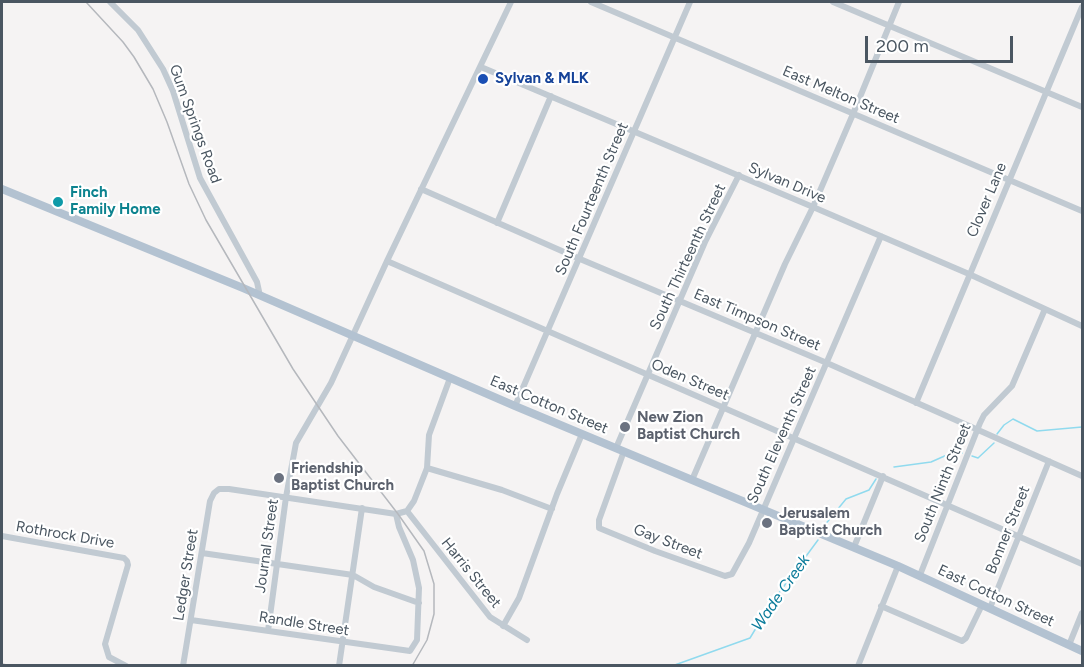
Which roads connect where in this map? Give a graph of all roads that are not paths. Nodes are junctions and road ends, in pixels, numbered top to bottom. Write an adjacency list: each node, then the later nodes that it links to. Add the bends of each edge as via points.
1 (110, 2): 27 (street, Gum Springs Road, via 138,30 163,69 200,178 257,282)
2 (511, 2): 10 (street, Journal Street)
3 (591, 2): 9 (street, East Melton Street)
4 (690, 2): 9 (street, South Fourteenth Street)
5 (833, 2): 8 (street)
6 (899, 2): 8 (street)
7 (1083, 8): 11 (street, Clover Lane)
8 (889, 26): 11 (street); 14 (street)
9 (674, 37): 14 (street, East Melton Street); 15 (street, South Fourteenth Street)
10 (481, 67): 12 (street, Sylvan Drive); 19 (street, Journal Street)
11 (1047, 92): 13 (street); 17 (street, Clover Lane)
12 (551, 96): 15 (street, Sylvan Drive); 22 (street)
13 (1083, 107)
14 (853, 114): 17 (street, East Melton Street); 20 (street)
15 (635, 131): 16 (street, Sylvan Drive); 24 (street, South Fourteenth Street)
16 (739, 175): 20 (street, Sylvan Drive); 28 (street, South Thirteenth Street)
17 (1010, 179): 21 (street, East Melton Street); 26 (street, Clover Lane)
18 (2, 189): 27 (main road, East Cotton Street)
19 (421, 189): 22 (street, East Timpson Street); 25 (street, Journal Street)
20 (813, 207): 23 (street, Sylvan Drive); 32 (street)
21 (1083, 211)
22 (497, 223): 24 (street, East Timpson Street)
23 (881, 236): 26 (street, Sylvan Drive); 34 (street, South Eleventh Street)
24 (580, 259): 28 (street, East Timpson Street); 31 (street, South Fourteenth Street)
25 (387, 261): 31 (street, Oden Street); 33 (street, Journal Street)
26 (969, 274): 29 (street, Sylvan Drive); 37 (street, Clover Lane)
27 (260, 296): 33 (main road, East Cotton Street)
28 (680, 300): 32 (street, East Timpson Street); 35 (street, South Thirteenth Street)
29 (1045, 309): 30 (street, Sylvan Drive); 40 (street, South Ninth Street, via 1012,386 984,415)
30 (1083, 326)
31 (549, 332): 35 (street, Oden Street); 38 (street, South Fourteenth Street)
32 (755, 332): 34 (street, East Timpson Street); 39 (street)
33 (352, 335): 36 (main road, East Cotton Street); 49 (street, Journal Street, via 329,386 296,443)
34 (827, 363): 37 (street, East Timpson Street); 42 (street, South Eleventh Street)
35 (649, 375): 39 (street, Oden Street); 43 (street, South Thirteenth Street)
36 (450, 378): 38 (main road, East Cotton Street); 45 (street, via 429,435)
37 (916, 403): 40 (street, East Timpson Street)
38 (516, 406): 41 (main road, East Cotton Street)
39 (723, 407): 42 (street, Oden Street); 48 (street)
40 (977, 430): 44 (street, East Timpson Street); 50 (street, South Ninth Street)
41 (582, 434): 43 (main road, East Cotton Street); 52 (street)
42 (795, 438): 46 (street, Oden Street); 53 (street, South Eleventh Street)
43 (620, 449): 48 (main road, East Cotton Street); 56 (street, South Thirteenth Street)
44 (1049, 461): 47 (street, East Timpson Street); 58 (street, Bonner Street)
45 (427, 468): 52 (street); 54 (street)
46 (883, 476): 50 (street, Oden Street); 59 (street)
47 (1083, 476)
48 (692, 480): 53 (main road, East Cotton Street)
49 (286, 497): 51 (street); 60 (street, Ledger Street, via 216,490 210,501); 61 (street, Journal Street)
50 (948, 504): 58 (street, Oden Street); 66 (street, South Ninth Street)
51 (362, 508): 55 (street); 64 (street)
52 (552, 509): 72 (street, via 519,598)
53 (763, 509): 59 (main road, East Cotton Street); 65 (street, South Eleventh Street)
54 (406, 511): 55 (street); 72 (street, Harris Street, via 490,617)
55 (396, 514): 67 (street, via 417,574)
56 (598, 527): 65 (street, Gay Street)
57 (2, 536): 78 (street, Rothrock Drive, via 128,561 105,644 109,657)
58 (1019, 536): 62 (street, Oden Street); 69 (street, Bonner Street)
59 (854, 547): 63 (main road, East Cotton Street)
60 (202, 553): 61 (street); 71 (street, Ledger Street)
61 (277, 564): 64 (street); 73 (street, Journal Street)
62 (1083, 564)
63 (898, 566): 66 (main road, East Cotton Street); 68 (street)
64 (353, 575): 67 (street); 75 (street)
65 (730, 576)
66 (920, 576): 69 (main road, East Cotton Street)
67 (419, 603): 75 (street, Randle Street, via 414,648 406,651)
68 (881, 606): 69 (street, Bonner Street, via 962,641); 81 (street)
69 (986, 606): 76 (main road, East Cotton Street)
70 (1083, 613): 76 (street)
71 (190, 620): 73 (street, Randle Street); 79 (street, Ledger Street)
72 (503, 626): 74 (street, Harris Street)
73 (268, 631): 75 (street, Randle Street)
74 (527, 640)
75 (342, 642): 80 (street)
76 (1070, 645): 77 (main road, East Cotton Street)
77 (1083, 651)
78 (126, 666)
79 (183, 666)
80 (339, 666)
81 (858, 666)

